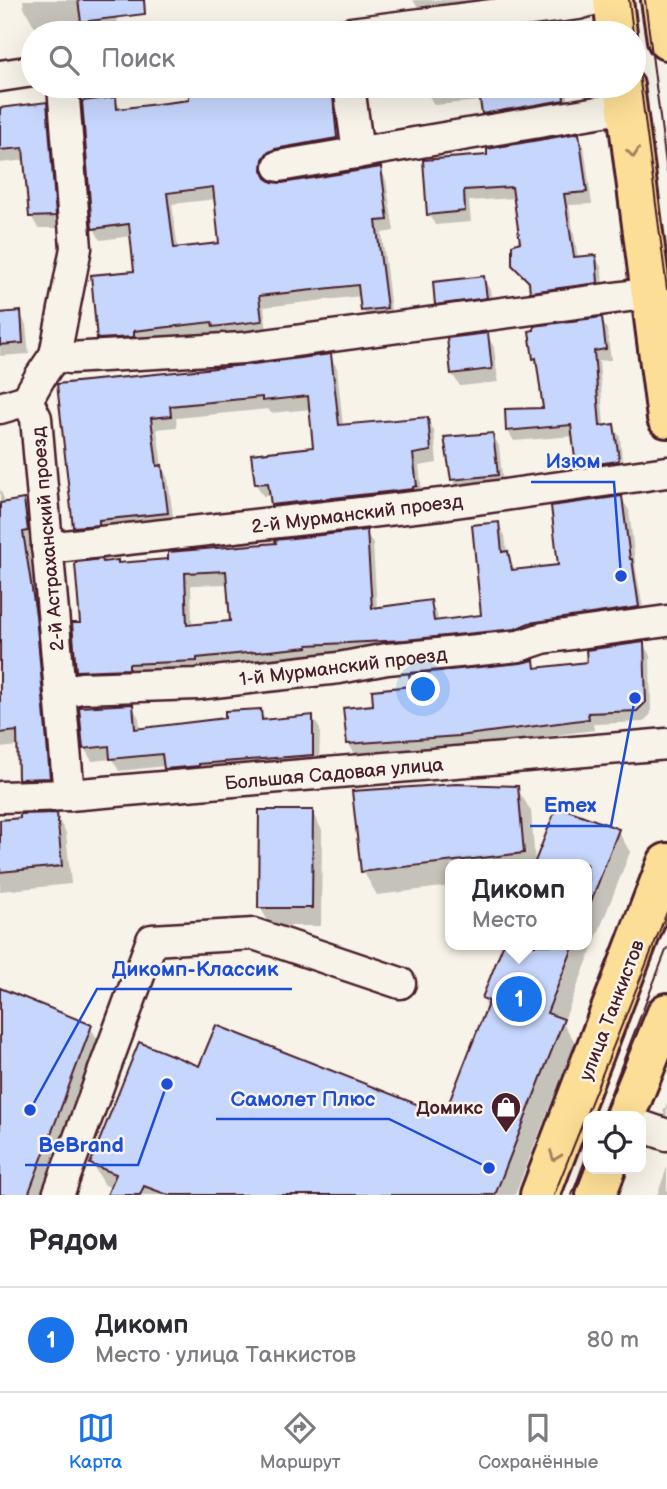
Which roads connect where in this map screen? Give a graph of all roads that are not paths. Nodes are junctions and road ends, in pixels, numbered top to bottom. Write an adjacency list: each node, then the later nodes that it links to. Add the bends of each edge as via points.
1 (592, 0): 4 (street)
2 (613, 0): 5 (main road)
3 (662, 0): 6 (main road)
4 (445, 21)
5 (616, 21)
6 (667, 40)
7 (21, 73): 8 (street)
8 (0, 76)
9 (64, 98): 16 (street, 2-й Астраханский проезд, via 76,248)
10 (351, 98): 13 (street)
11 (620, 98): 13 (street)
12 (625, 98): 15 (main road, one-way to 15)
13 (358, 153): 14 (street)
14 (279, 166)
15 (651, 293): 16 (street, via 243,348 69,358); 18 (main road)
16 (55, 355): 17 (street, 2-й Астраханский проезд)
17 (13, 404): 20 (street, 2-й Астраханский проезд, via 36,418)
18 (667, 418)
19 (667, 472): 20 (street, 2-й Мурманский проезд, via 441,504)
20 (47, 548): 22 (street, 2-й Астраханский проезд)
21 (667, 621): 22 (street, 1-й Мурманский проезд, via 543,638 519,646 326,670)
22 (60, 693): 24 (street, 2-й Астраханский проезд)
23 (667, 744): 24 (street, Большая Садовая улица)
24 (69, 795): 25 (street, Большая Садовая улица)
25 (0, 797)
26 (667, 863): 34 (main road, улица Танкистов, one-way to 34)
27 (400, 984): 33 (street, via 254,934 152,940)
28 (667, 1013): 29 (main road)
29 (627, 1111)
30 (646, 1128): 31 (street)
31 (667, 1135)
32 (604, 1174): 35 (main road)
33 (58, 1195)
34 (540, 1195)
35 (596, 1195)

